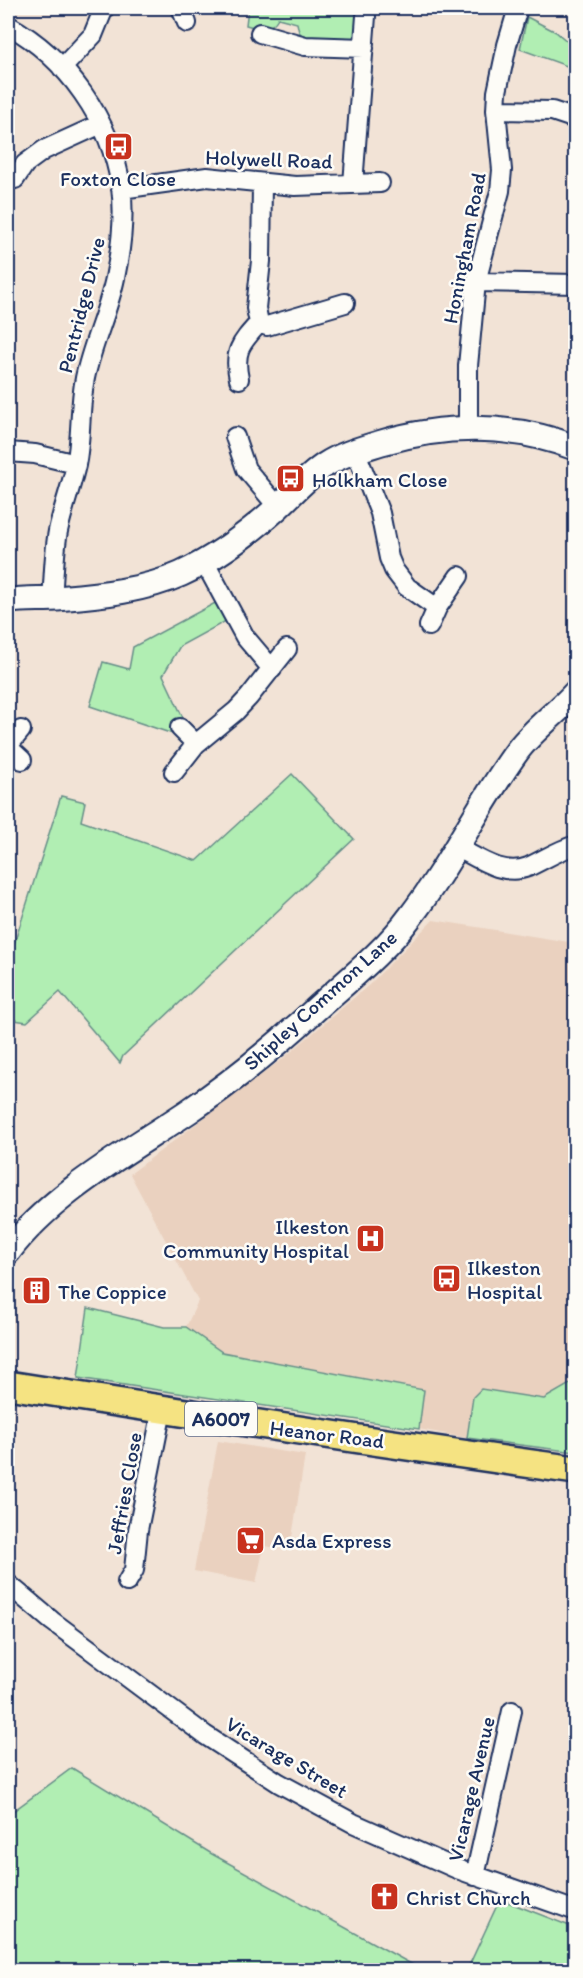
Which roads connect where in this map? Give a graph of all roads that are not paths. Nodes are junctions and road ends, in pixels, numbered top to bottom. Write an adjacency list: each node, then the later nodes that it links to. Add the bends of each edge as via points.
1 (104, 8): 7 (street, via 93,34)
2 (518, 8): 8 (street, Honingham Road, via 501,70)
3 (366, 16): 6 (street)
4 (8, 25): 7 (street, Pentridge Drive)
5 (260, 33): 6 (street, via 285,33 305,46)
6 (364, 48): 14 (street)
7 (62, 68): 10 (street, Pentridge Drive)
8 (496, 110): 9 (street, via 552,111); 16 (street, Honingham Road, via 502,170 500,191)
9 (576, 119)
10 (102, 124): 11 (street, via 44,150 25,164); 15 (street, Pentridge Drive)
11 (15, 179)
12 (380, 183): 14 (street, Holywell Road)
13 (262, 184): 14 (street, Holywell Road); 15 (street, Holywell Road, via 207,177); 19 (street, via 256,308)
14 (353, 184)
15 (121, 189): 26 (street, Pentridge Drive, via 119,254 107,309 84,381)
16 (476, 282): 17 (street); 21 (street, Honingham Road, via 468,366)
17 (576, 284)
18 (345, 303): 19 (street, via 267,326)
19 (259, 323): 20 (street, via 237,352)
20 (239, 379)
21 (468, 428): 23 (street, via 522,432); 24 (street, via 408,435)
22 (235, 437): 27 (street, via 246,469)
23 (576, 448)
24 (355, 450): 27 (street, via 321,468); 32 (street, via 380,513 394,570 407,587)
25 (8, 452): 26 (street)
26 (76, 464): 30 (street, Pentridge Drive, via 58,531)
27 (278, 507): 28 (street)
28 (205, 563): 30 (street, via 132,589); 35 (street, via 246,637)
29 (459, 576): 32 (street)
30 (52, 599): 31 (street)
31 (8, 601)
32 (437, 608): 33 (street)
33 (429, 626)
34 (287, 649): 35 (street)
35 (272, 669): 39 (street, via 236,711)
36 (576, 692): 44 (street, Shipley Common Lane, via 520,747)
37 (180, 728): 39 (street)
38 (21, 730): 40 (street)
39 (196, 744): 42 (street)
40 (8, 747): 41 (street)
41 (22, 760)
42 (174, 772)
43 (576, 845): 44 (street, via 526,868 510,870)
44 (456, 847): 45 (street, Shipley Common Lane, via 409,919 314,1011 192,1109 55,1203)
45 (9, 1245)
46 (8, 1385): 47 (main road, Heanor Road / A6007)
47 (162, 1410): 48 (main road, Heanor Road / A6007); 49 (street, Jeffries Close, via 134,1570)
48 (576, 1470)
49 (127, 1582)
50 (8, 1584): 52 (street, Vicarage Street, via 52,1621 248,1764 354,1823)
51 (511, 1711): 52 (street, Vicarage Avenue)
52 (475, 1876): 53 (street, Vicarage Street)
53 (576, 1911)

